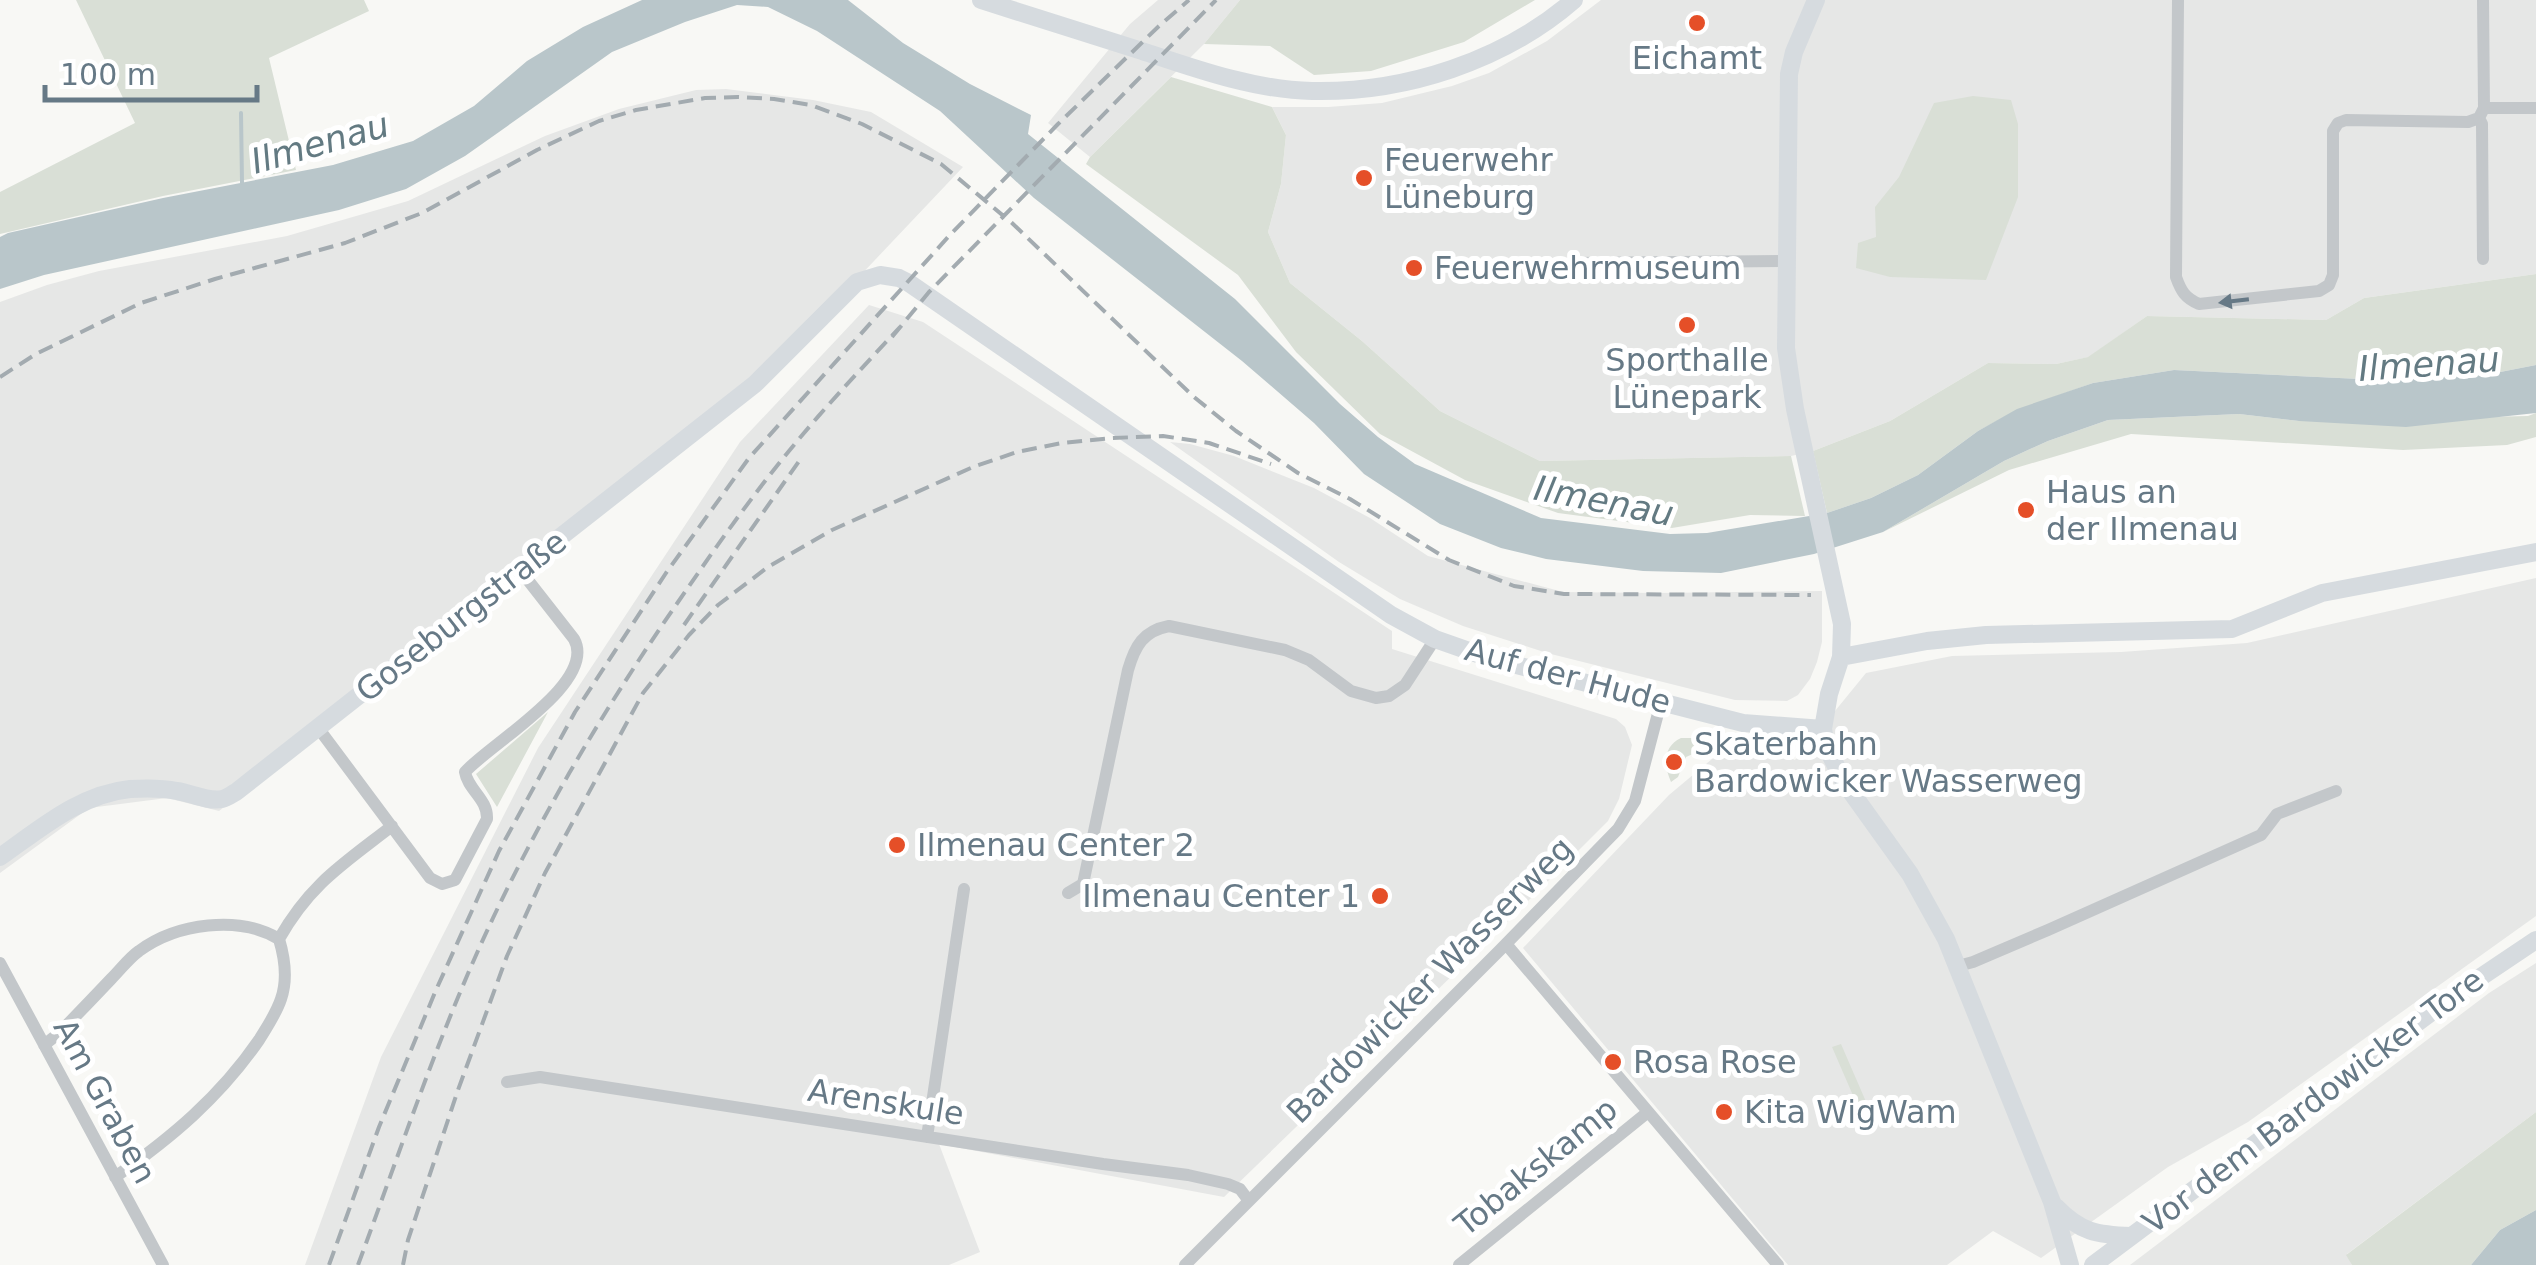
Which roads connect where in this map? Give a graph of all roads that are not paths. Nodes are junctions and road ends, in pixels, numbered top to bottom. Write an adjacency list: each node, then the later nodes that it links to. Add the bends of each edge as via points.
1 (981, 0): 2 (street, via 1223,76 1310,91 1422,78 1527,34)
2 (1574, 0)
3 (1816, 0): 9 (street, via 1789,74)
4 (2178, 0): 7 (street, one-way to 4, via 2468,122 2338,123 2329,285 2198,304 2187,299 2176,276)
5 (2483, 0): 7 (street)
6 (2536, 108): 7 (street)
7 (2482, 113): 8 (street)
8 (2483, 259)
9 (1786, 261): 10 (street); 15 (street, via 1786,348 1842,624)
10 (1572, 264)
11 (880, 275): 13 (street, Goseburgstraße, via 856,282 755,384); 14 (street, Auf der Hude, via 910,284)
12 (2536, 552): 15 (street, via 2322,593 2232,629 1986,635)
13 (520, 570): 17 (street, Goseburgstraße); 20 (street, via 574,639 578,658 546,705 465,772 487,819 455,880 442,884 430,878)
14 (1435, 639): 16 (street, Auf der Hude); 23 (street, via 1404,685 1376,698 1350,692 1285,650 1169,626 1144,636 1128,670 1083,884)
15 (1841, 657): 18 (street)
16 (1660, 702): 18 (street, Auf der Hude, via 1743,723); 26 (street, Bardowicker Wasserweg, via 1626,817)
17 (319, 729): 20 (street); 21 (street, Goseburgstraße, via 222,799 152,788 101,795)
18 (1823, 729): 28 (street, via 1834,766 1927,901)
19 (2336, 791): 28 (street, via 2277,814 2260,835)
20 (392, 826): 24 (street, via 322,880)
21 (0, 857)
22 (964, 889): 32 (street)
23 (1068, 892)
24 (279, 939): 29 (street, via 242,925 161,938 138,952); 33 (street, via 286,979 281,1001 249,1054 183,1126)
25 (2536, 940): 36 (street, Vor dem Bardowicker Tore)
26 (1506, 944): 31 (street); 34 (street, Bardowicker Wasserweg)
27 (0, 963): 29 (street, Am Graben)
28 (1958, 966): 35 (street)
29 (44, 1045): 33 (street, Am Graben)
30 (507, 1082): 32 (street, Arenskule, via 540,1077)
31 (1648, 1112): 39 (street, Tobakskamp); 40 (street)
32 (927, 1137): 34 (street, Arenskule, via 1188,1175 1240,1189)
33 (115, 1177): 37 (street, Am Graben)
34 (1249, 1201): 38 (street, Bardowicker Wasserweg)
35 (2052, 1202): 36 (street, via 2089,1232); 41 (street)
36 (2131, 1236): 42 (street, Vor dem Bardowicker Tore)
37 (163, 1265)
38 (1185, 1265)
39 (1459, 1265)
40 (1778, 1265)
41 (2070, 1265)
42 (2093, 1265)

